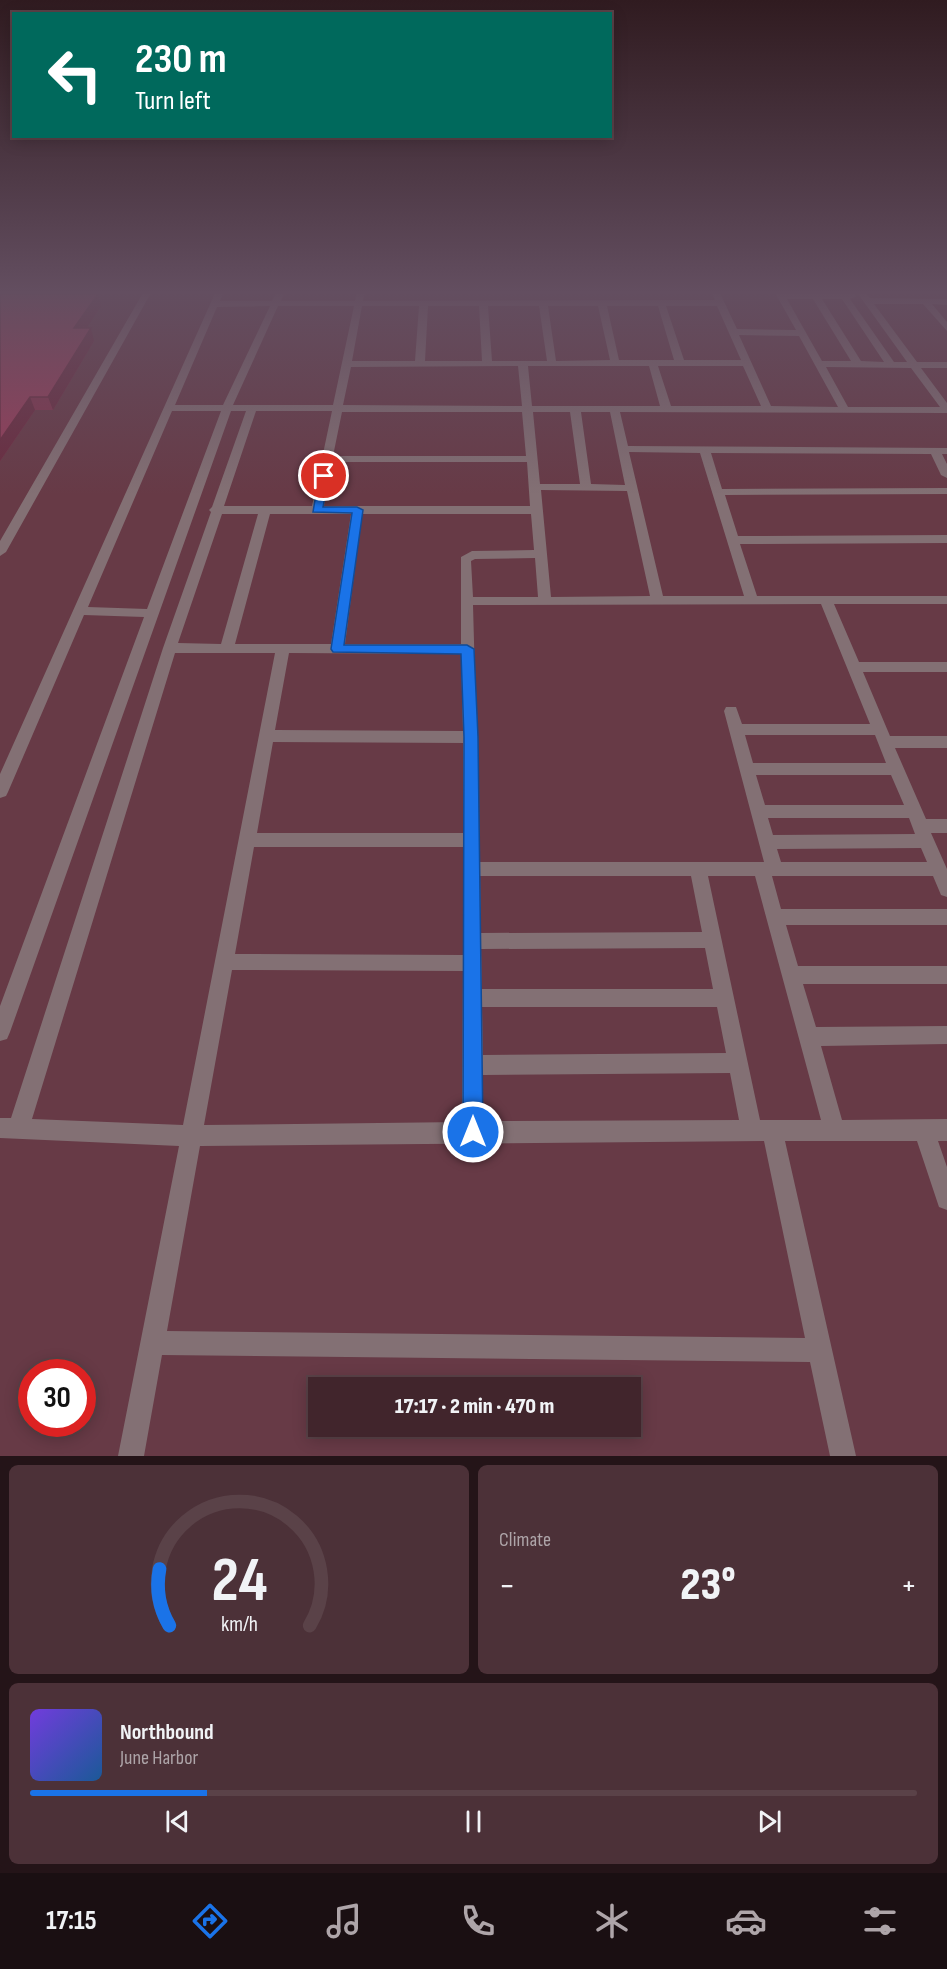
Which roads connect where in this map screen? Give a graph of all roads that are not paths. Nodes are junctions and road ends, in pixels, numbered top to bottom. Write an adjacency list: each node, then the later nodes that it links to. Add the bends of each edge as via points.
1 (110, 359): 58 (street)
2 (191, 359): 30 (street)
3 (250, 359): 31 (street)
4 (349, 359): 16 (street)
5 (420, 359): 17 (street)
6 (488, 359): 18 (street)
7 (551, 359): 20 (street)
8 (614, 359): 21 (street)
9 (678, 359): 23 (street)
10 (745, 359): 15 (street)
11 (814, 359): 24 (street)
12 (855, 359): 25 (street)
13 (887, 359): 26 (street)
14 (908, 359): 27 (street)
15 (747, 363): 23 (street); 37 (street)
16 (348, 364): 17 (street); 29 (street)
17 (420, 364): 18 (street)
18 (488, 364): 19 (street)
19 (523, 364): 20 (street); 33 (street)
20 (552, 364): 21 (street)
21 (615, 364): 22 (street)
22 (653, 364): 23 (street); 36 (street)
23 (680, 364)
24 (817, 364): 25 (street); 38 (street)
25 (858, 364): 26 (street)
26 (891, 365): 27 (street)
27 (912, 365): 28 (street); 39 (street)
28 (947, 365)
29 (339, 406): 32 (street); 33 (street); 44 (street)
30 (170, 408): 31 (street); 69 (street)
31 (227, 408): 32 (street); 70 (street)
32 (252, 408): 52 (street)
33 (527, 408): 34 (street); 45 (street)
34 (575, 408): 35 (street); 48 (street)
35 (614, 408): 36 (street); 40 (street)
36 (666, 408): 37 (street)
37 (767, 408): 38 (street)
38 (845, 410): 39 (street)
39 (947, 410)
40 (623, 449): 41 (street); 49 (street)
41 (704, 449): 42 (street); 51 (street)
42 (935, 451): 43 (street); 46 (street)
43 (947, 451)
44 (327, 459): 45 (street); 54 (street)
45 (532, 459): 47 (street)
46 (947, 475)
47 (534, 488): 48 (street); 56 (street)
48 (586, 488): 49 (street)
49 (632, 488): 64 (street)
50 (947, 491): 51 (street)
51 (718, 492): 60 (street)
52 (215, 510): 53 (street); 71 (street)
53 (265, 510): 54 (street); 72 (street)
54 (317, 510): 55 (street)
55 (357, 510): 56 (street); 74 (street)
56 (536, 510): 62 (street)
57 (0, 523): 58 (street)
58 (17, 523): 61 (street)
59 (947, 539): 60 (street)
60 (732, 540): 65 (street)
61 (0, 552)
62 (540, 554): 63 (street); 68 (street, via 468,557)
63 (545, 600): 64 (street); 68 (street)
64 (657, 600): 65 (street)
65 (752, 600): 66 (street)
66 (826, 600): 67 (street); 76 (street)
67 (947, 600)
68 (468, 602): 75 (street)
69 (79, 611): 70 (street); 86 (street)
70 (151, 613): 108 (street)
71 (170, 648): 72 (street); 113 (street)
72 (227, 648): 73 (street)
73 (284, 649): 74 (street); 81 (street)
74 (337, 649): 75 (street)
75 (467, 649): 82 (street)
76 (854, 667): 77 (street); 80 (street)
77 (947, 667)
78 (731, 711): 79 (street)
79 (736, 730): 80 (street); 85 (street)
80 (883, 735): 83 (street); 84 (street)
81 (267, 736): 82 (street); 90 (street)
82 (471, 737): 91 (street)
83 (947, 742)
84 (896, 769): 85 (street); 89 (street)
85 (747, 770): 87 (street)
86 (0, 792)
87 (758, 811): 89 (street); 92 (street)
88 (947, 826): 89 (street)
89 (920, 827): 92 (street); 96 (street)
90 (247, 840): 91 (street); 102 (street)
91 (471, 840): 94 (street)
92 (766, 842): 93 (street)
93 (767, 868): 95 (street); 96 (street); 98 (street)
94 (472, 869): 95 (street); 101 (street)
95 (698, 869): 100 (street)
96 (938, 869): 97 (street)
97 (947, 890)
98 (775, 917): 99 (street); 104 (street)
99 (947, 917)
100 (713, 940): 101 (street); 107 (street)
101 (472, 941): 103 (street)
102 (224, 962): 103 (street); 119 (street)
103 (472, 963): 106 (street)
104 (791, 975): 105 (street); 110 (street)
105 (947, 975)
106 (472, 998): 107 (street); 112 (street)
107 (725, 998): 111 (street)
108 (0, 1032)
109 (947, 1035): 110 (street)
110 (808, 1038): 117 (street)
111 (738, 1063): 112 (street); 116 (street)
112 (472, 1065): 118 (street)
113 (9, 1129): 119 (street)
114 (924, 1130): 115 (street); 117 (street); 120 (street)
115 (947, 1130)
116 (762, 1131): 117 (street); 118 (street); 122 (street)
117 (835, 1131)
118 (473, 1132): 119 (street)
119 (191, 1136): 121 (street)
120 (947, 1198)
121 (152, 1343): 122 (street); 123 (street)
122 (820, 1350): 124 (street)
123 (131, 1456)
124 (843, 1456)

